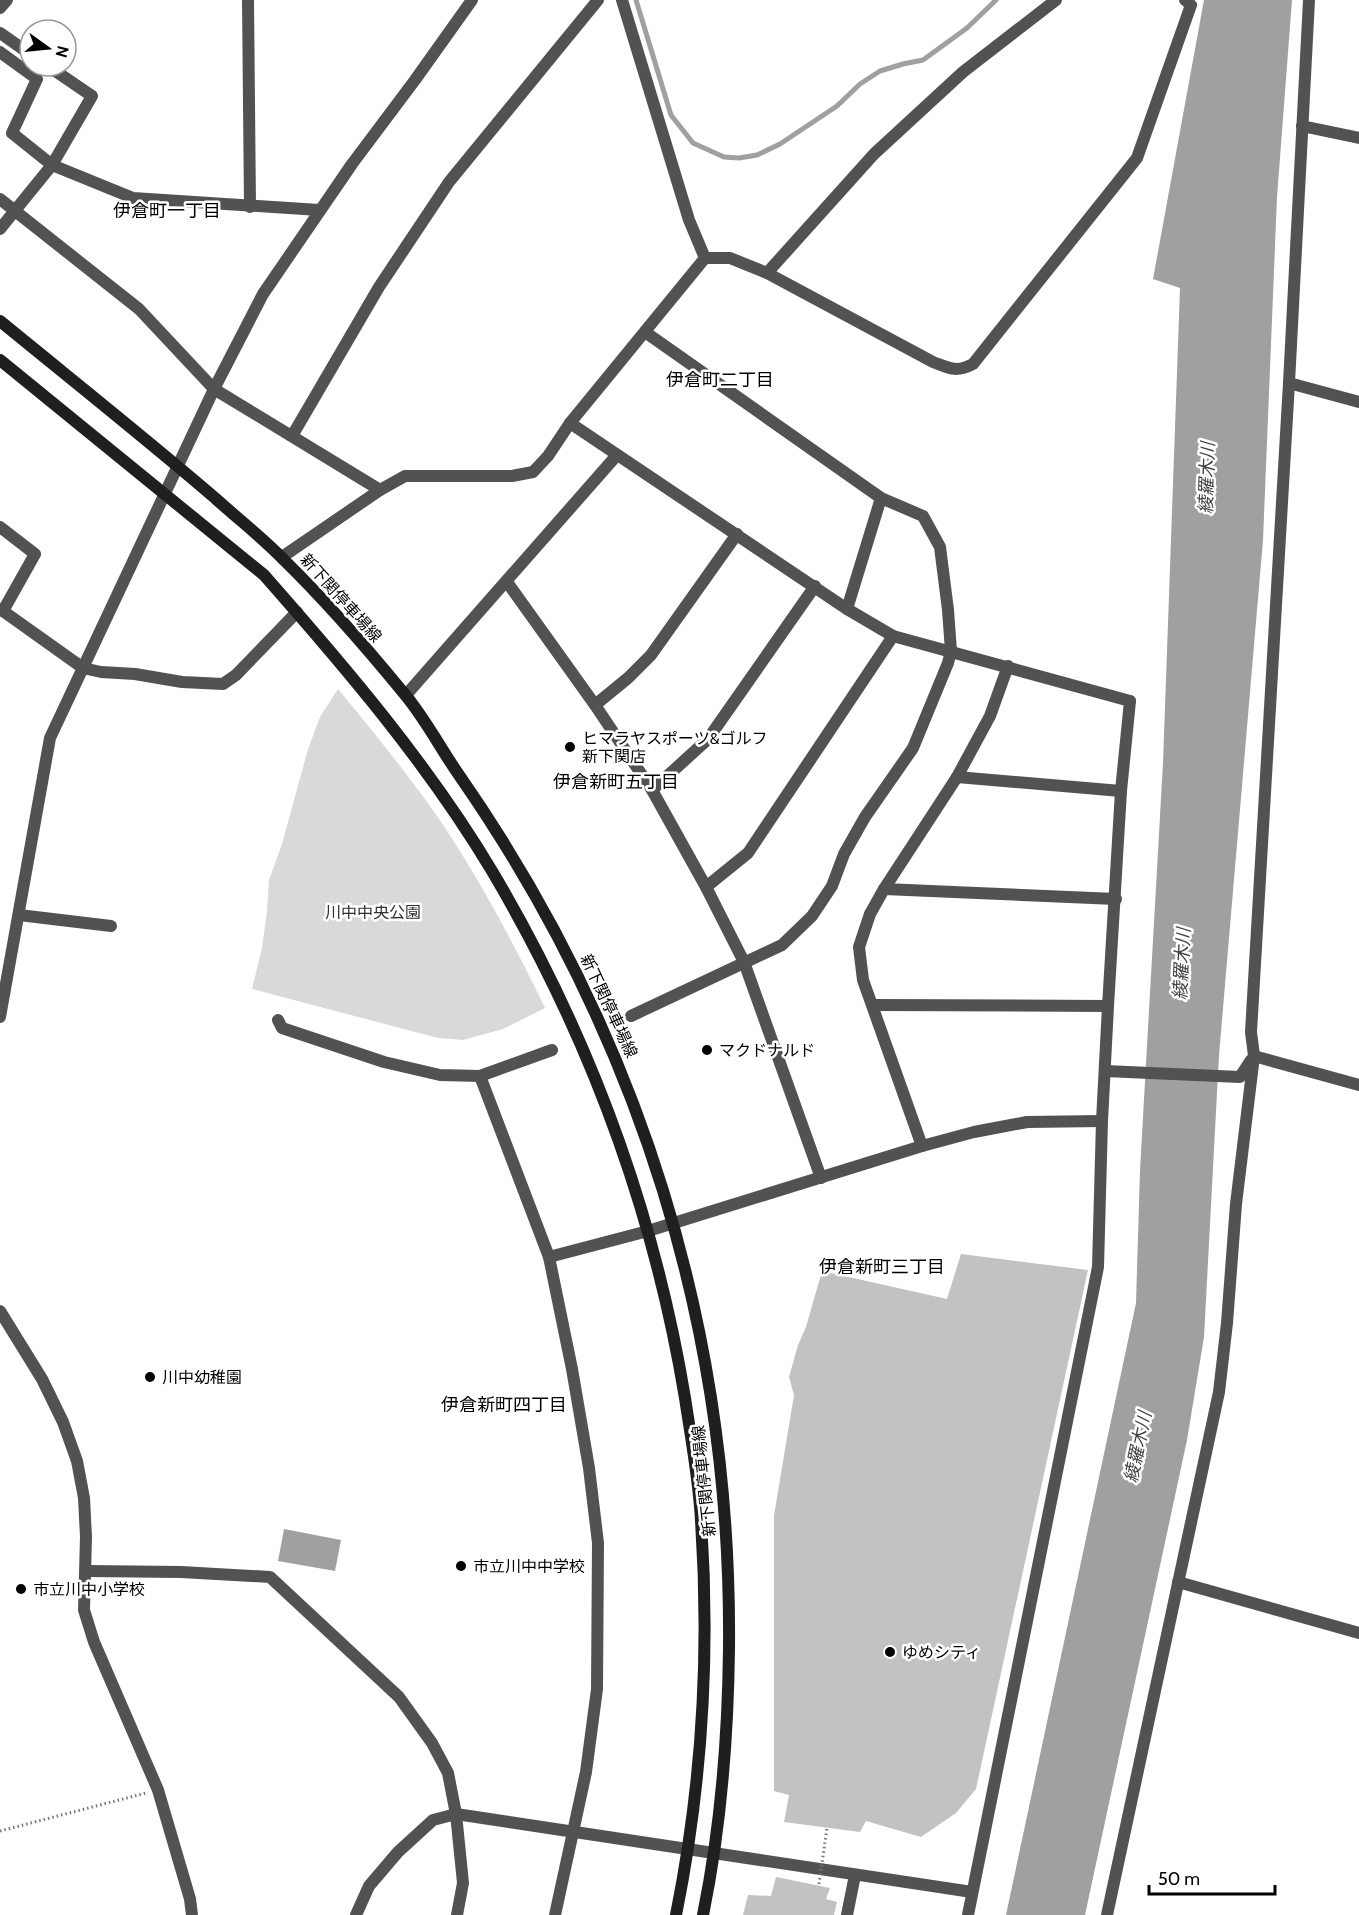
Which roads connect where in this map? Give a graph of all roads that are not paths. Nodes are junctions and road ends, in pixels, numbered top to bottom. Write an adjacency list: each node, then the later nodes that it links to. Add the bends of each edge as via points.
1 (7, 0): 9 (street)
2 (248, 0): 18 (street)
3 (472, 0): 19 (street)
4 (598, 0): 31 (street, via 449,183 379,287)
5 (622, 0): 22 (street, via 689,219)
6 (1056, 0): 23 (street, via 963,72 874,154)
7 (1185, 0): 23 (street, via 1191,5 1137,158 973,364 954,369 933,362)
8 (1309, 0): 14 (street)
9 (0, 8)
10 (0, 33): 11 (street)
11 (18, 46)
12 (0, 52): 16 (street, via 37,79 12,133)
13 (66, 78): 16 (street, via 92,96)
14 (1302, 126): 15 (street); 27 (street)
15 (1359, 138)
16 (52, 165): 18 (street, via 133,198); 20 (street)
17 (0, 199): 20 (street)
18 (250, 207): 19 (street)
19 (319, 210): 28 (street, via 262,294)
20 (16, 212): 21 (street); 28 (street, via 140,309)
21 (0, 229)
22 (705, 258): 23 (street, via 730,258); 25 (street)
23 (767, 273)
24 (0, 321): 33 (main road, 新下関停車場線)
25 (645, 332): 30 (street); 36 (street)
26 (0, 360): 35 (main road, 新下関停車場線)
27 (1289, 383): 29 (street); 66 (street, via 1251,1020)
28 (214, 389): 31 (street); 33 (street)
29 (1359, 402)
30 (570, 423): 32 (street); 34 (street, via 533,472 512,476 405,476)
31 (292, 436): 34 (street)
32 (617, 455): 38 (street); 40 (street)
33 (178, 467): 35 (street); 39 (main road, 新下関停車場線)
34 (380, 490): 39 (street)
35 (165, 493): 44 (main road, 新下関停車場線, via 264,575); 48 (street)
36 (880, 498): 42 (street); 46 (street, via 923,516 940,547)
37 (0, 527): 43 (street, via 35,554)
38 (737, 534): 41 (street); 50 (street, via 651,655)
39 (282, 557): 49 (main road, 新下関停車場線)
40 (507, 582): 49 (street); 50 (street)
41 (815, 586): 42 (street); 52 (street, via 708,739)
42 (847, 609): 45 (street)
43 (1, 610): 48 (street)
44 (297, 612): 48 (street, via 223,684); 74 (main road, 新下関停車場線, via 374,703 490,868 570,1021 611,1116)
45 (893, 636): 46 (street); 54 (street, via 748,853)
46 (951, 651): 47 (street); 59 (street, via 913,748 865,817 832,886 812,916 782,945)
47 (1008, 666): 51 (street, via 990,716); 53 (street, via 1130,701)
48 (83, 668): 57 (street, via 50,738)
49 (406, 695): 73 (main road, 新下関停車場線, via 511,851 585,991 640,1119)
50 (595, 705): 52 (street)
51 (957, 777): 53 (street); 55 (street)
52 (652, 790): 54 (street)
53 (1121, 792): 56 (street)
54 (706, 887): 59 (street)
55 (884, 889): 56 (street); 60 (street, via 859,947)
56 (1116, 899): 61 (street)
57 (19, 915): 58 (street); 63 (street)
58 (111, 926)
59 (744, 962): 62 (street); 72 (street)
60 (873, 1005): 61 (street); 71 (street)
61 (1108, 1006): 67 (street)
62 (631, 1016)
63 (0, 1017)
64 (278, 1020): 68 (street, via 282,1028 384,1062 440,1074)
65 (552, 1050): 68 (street)
66 (1254, 1056): 67 (street, via 1240,1077); 69 (street); 78 (street, via 1219,1392)
67 (1105, 1071): 70 (street)
68 (480, 1076): 75 (street)
69 (1359, 1086)
70 (1102, 1121): 71 (street, via 1027,1122); 85 (street, via 1098,1267)
71 (922, 1146): 72 (street)
72 (821, 1179): 73 (street)
73 (674, 1223): 74 (street); 83 (main road, 新下関停車場線, via 716,1422 729,1566 728,1718)
74 (648, 1231): 75 (street); 82 (main road, 新下関停車場線, via 679,1361 701,1519 703,1681)
75 (549, 1257): 81 (street, via 590,1468 598,1543 597,1689)
76 (0, 1311): 77 (street, via 42,1378 77,1461 84,1498)
77 (86, 1570): 80 (street, via 270,1576 399,1697 448,1773); 86 (street, via 84,1610 158,1790)
78 (1178, 1582): 79 (street); 94 (street)
79 (1359, 1633)
80 (456, 1814): 81 (street); 87 (street, via 433,1820 398,1852 369,1886); 88 (street, via 463,1883)
81 (573, 1832): 82 (street); 89 (street)
82 (689, 1849): 83 (street); 90 (main road, 新下関停車場線)
83 (713, 1853): 84 (street); 91 (main road, 新下関停車場線)
84 (855, 1875): 85 (street); 92 (street)
85 (972, 1892): 93 (street)
86 (192, 1915)
87 (356, 1915)
88 (457, 1915)
89 (555, 1915)
90 (676, 1915)
91 (703, 1915)
92 (847, 1915)
93 (968, 1915)
94 (1107, 1915)

